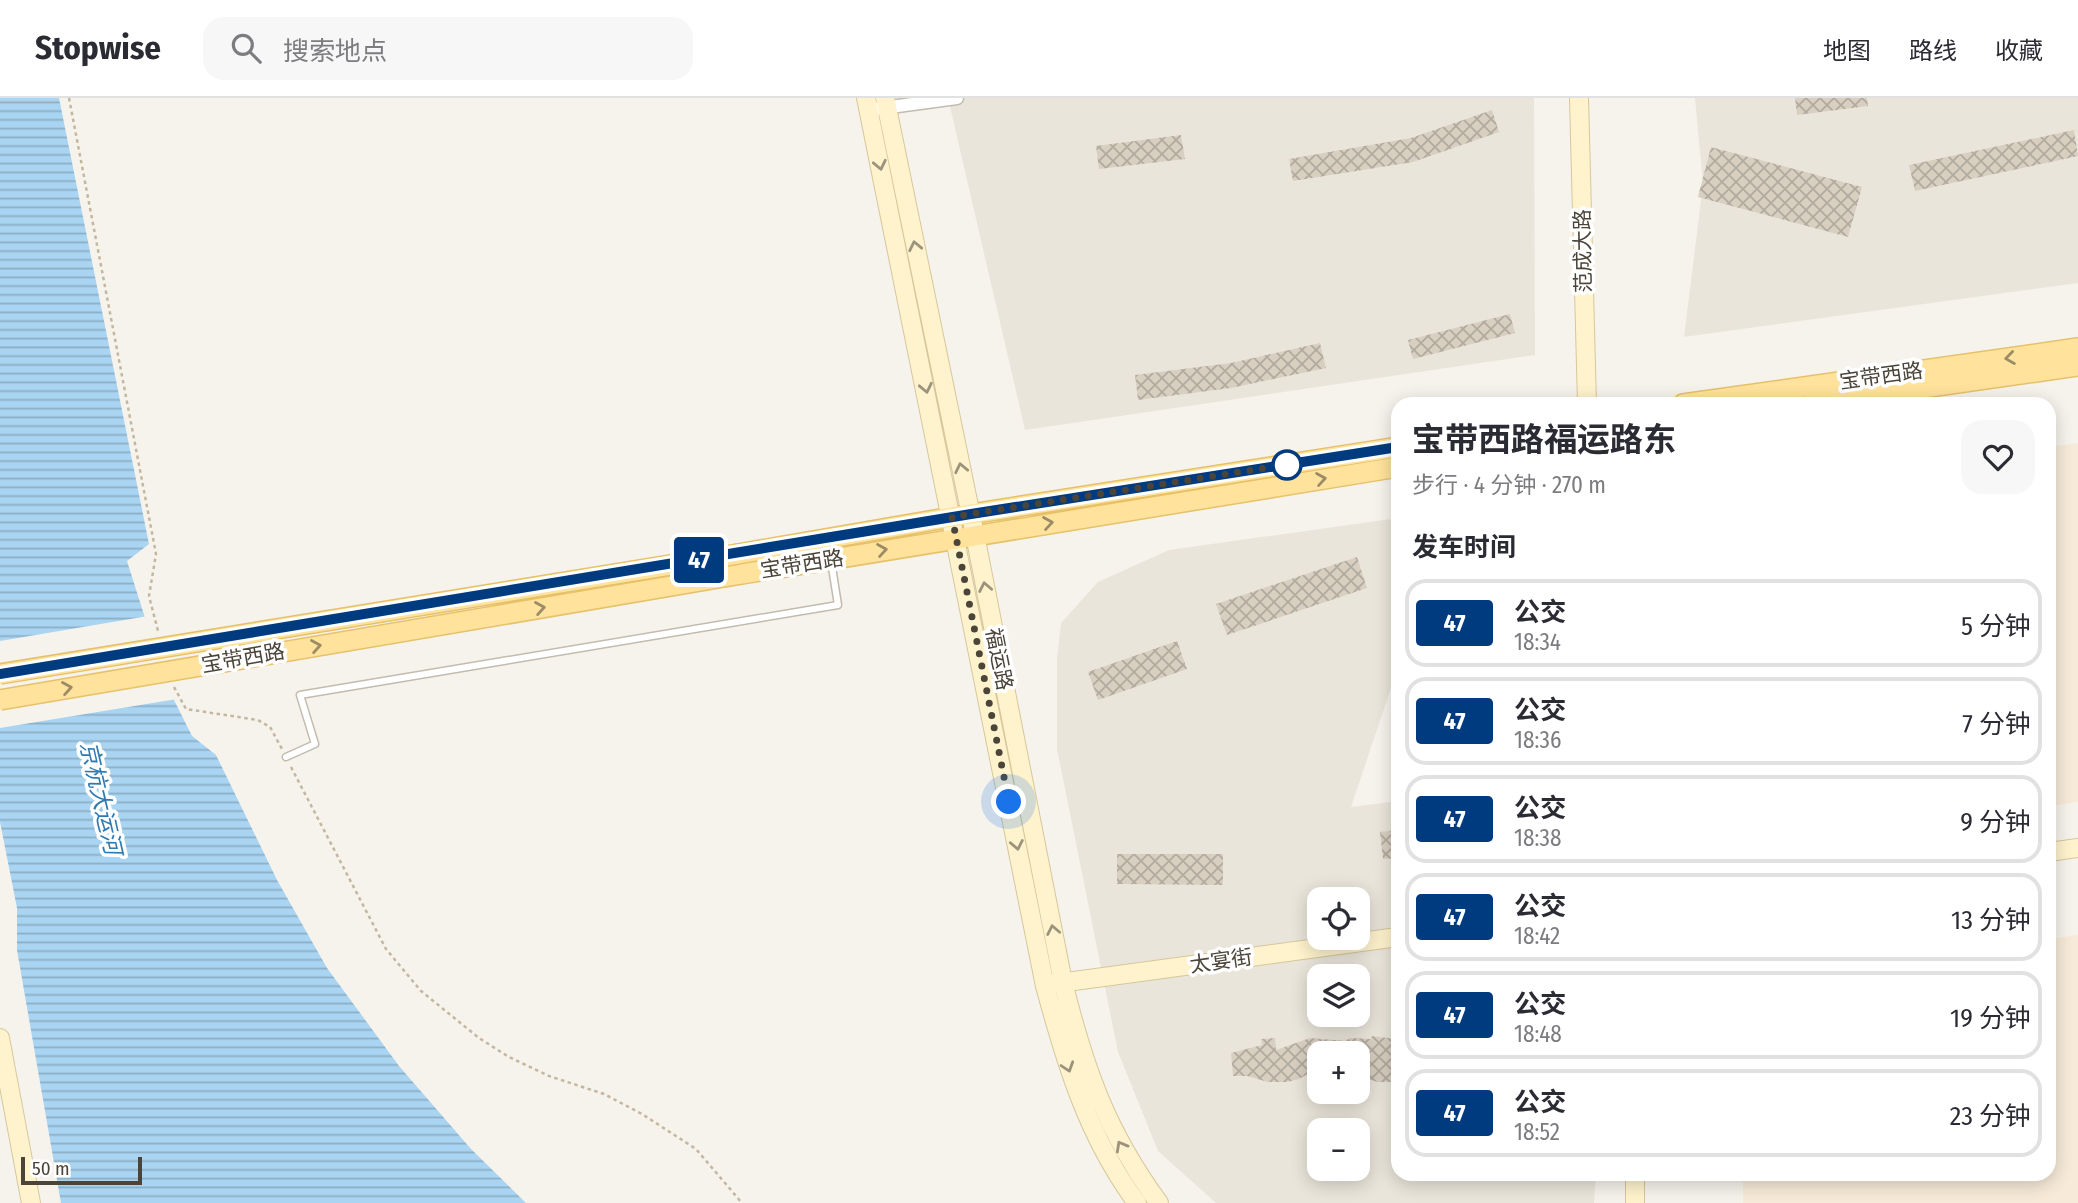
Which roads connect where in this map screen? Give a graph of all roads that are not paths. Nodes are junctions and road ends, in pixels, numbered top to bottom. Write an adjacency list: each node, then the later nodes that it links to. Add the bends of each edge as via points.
1 (957, 98): 3 (street)
2 (1579, 98): 7 (main road, 范成大路)
3 (886, 103): 4 (street); 12 (main road, 福运路, one-way to 3)
4 (867, 104): 12 (main road, 福运路, one-way to 12)
5 (2078, 348): 8 (main road, 宝带西路, one-way to 8)
6 (2078, 366): 9 (main road, 宝带西路)
7 (1587, 397)
8 (1732, 397)
9 (1860, 397)
10 (1391, 448): 12 (main road, 宝带西路)
11 (1391, 468): 13 (main road, 宝带西路, one-way to 11)
12 (961, 516): 13 (main road, 福运路); 15 (main road, 宝带西路, bridge)
13 (966, 537): 14 (main road, 宝带西路, one-way to 13); 21 (main road, 福运路)
14 (830, 559): 16 (main road, 宝带西路, one-way to 14, bridge); 17 (lane, via 838,605 300,695 315,744)
15 (0, 674)
16 (0, 699)
17 (286, 757)
18 (2078, 848): 19 (main road)
19 (2056, 851)
20 (1391, 938): 21 (main road, 太宴街)
21 (1054, 984): 25 (main road, 福运路, one-way to 25, via 1064,1054 1083,1109 1107,1159); 26 (main road, 福运路, one-way to 21, via 1123,1150 1099,1102)
22 (0, 1038): 24 (main road)
23 (1635, 1181): 27 (main road)
24 (31, 1203)
25 (1137, 1203)
26 (1159, 1203)
27 (1634, 1203)

